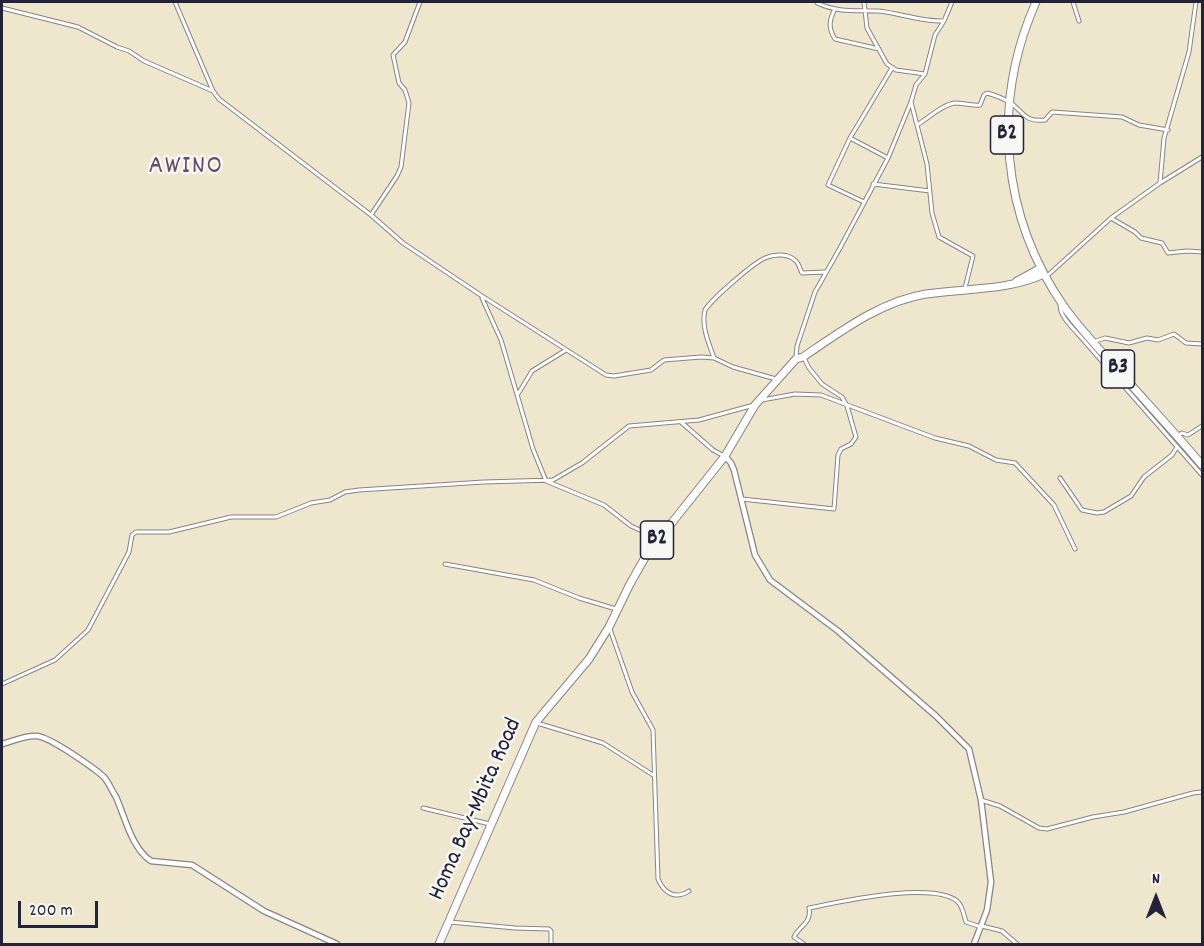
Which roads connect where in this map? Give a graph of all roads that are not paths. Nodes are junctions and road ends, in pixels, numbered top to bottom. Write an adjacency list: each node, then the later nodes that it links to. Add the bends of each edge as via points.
1 (175, 2): 17 (street)
2 (420, 2): 29 (street, via 405,42 393,55 399,83 409,103 401,167)
3 (817, 2): 10 (street)
4 (864, 2): 11 (street)
5 (952, 2): 12 (street)
6 (1036, 2): 18 (highway, B2, via 1014,64)
7 (1073, 2): 13 (street)
8 (1196, 2): 21 (street, via 1189,52)
9 (2, 8): 17 (street, via 78,27)
10 (835, 9): 11 (street); 14 (street, via 830,28 835,39)
11 (866, 12): 12 (street); 14 (street, via 867,28)
12 (944, 21): 16 (street, via 935,35)
13 (1079, 21)
14 (879, 49): 15 (street)
15 (892, 68): 16 (street); 22 (street)
16 (925, 74): 19 (street, via 916,85)
17 (213, 91): 29 (street)
18 (1009, 101): 20 (street, via 987,93 978,106 948,104); 21 (street, via 1032,120 1045,120 1052,112 1083,114 1122,117 1139,125); 33 (highway, B2, via 1008,155 1014,196)
19 (911, 102): 20 (street); 24 (street)
20 (917, 125): 27 (street)
21 (1168, 130): 25 (street)
22 (850, 138): 24 (street); 28 (street, via 828,184)
23 (1203, 157): 25 (street)
24 (888, 158): 26 (street)
25 (1160, 183): 30 (street)
26 (873, 184): 27 (street); 28 (street)
27 (930, 191): 34 (street, via 939,237 973,256)
28 (864, 202): 32 (street)
29 (371, 215): 35 (street, via 403,243)
30 (1111, 218): 31 (street, via 1148,242 1161,243 1168,253); 33 (street)
31 (1203, 252)
32 (825, 272): 39 (street, via 802,273 797,262 778,254 763,259 705,310 705,331); 40 (street, via 797,346)
33 (1044, 273): 34 (highway, Homa Bay-Mbita Road / B2, via 1021,284); 36 (highway, B3)
34 (964, 290): 40 (highway, Homa Bay-Mbita Road / B2, via 924,294 891,304)
35 (482, 296): 38 (street); 43 (street)
36 (1091, 343): 37 (street, via 1105,338 1129,343 1147,338 1158,340 1174,334 1186,343); 42 (highway, B3)
37 (1203, 344)
38 (566, 349): 39 (street, via 610,376 651,370 668,360); 43 (street, via 532,371)
39 (714, 358): 41 (street)
40 (800, 358): 41 (highway, Homa Bay-Mbita Road / B2); 45 (street)
41 (777, 379): 44 (highway, Homa Bay-Mbita Road / B2)
42 (1133, 391): 48 (highway, B3); 49 (street)
43 (518, 394): 54 (street)
44 (757, 403): 45 (street, via 806,393); 46 (street); 50 (highway, Homa Bay-Mbita Road / B2)
45 (848, 406): 55 (street, via 856,437 838,455 834,509); 57 (street, via 996,460 1015,463 1054,505)
46 (681, 422): 50 (street); 54 (street, via 629,426 565,474)
47 (1203, 426): 48 (street, via 1188,435)
48 (1177, 436): 51 (highway, B3)
49 (1177, 447): 52 (street); 53 (street, via 1148,473 1131,496 1104,512 1082,510)
50 (725, 456): 55 (street, via 731,463); 56 (highway, Homa Bay-Mbita Road / B2)
51 (1203, 465)
52 (1203, 475)
53 (1060, 478)
54 (546, 481): 56 (street, via 604,505 631,526); 61 (street, via 358,490 276,517 231,517 169,532 136,532 88,630 55,660)
55 (741, 499): 66 (street, via 755,555 770,580 838,631 963,741 971,753)
56 (658, 538): 59 (highway, Homa Bay-Mbita Road / B2)
57 (1075, 549)
58 (445, 564): 59 (street, via 534,579)
59 (618, 610): 60 (highway, Homa Bay-Mbita Road / B2)
60 (609, 627): 62 (highway, Homa Bay-Mbita Road / B2, via 589,659); 64 (street, via 632,692 651,724)
61 (2, 684)
62 (536, 722): 64 (street, via 603,743); 68 (highway, Homa Bay-Mbita Road / B2)
63 (2, 744): 72 (street, via 35,736 58,745 104,778 134,839 151,861 192,865 264,910)
64 (654, 775): 69 (street, via 658,879 670,894 684,895)
65 (1203, 792): 66 (street, via 1047,829)
66 (981, 800): 71 (street, via 991,882)
67 (423, 808): 68 (street)
68 (490, 824): 70 (highway, Homa Bay-Mbita Road / B2)
69 (689, 891)
70 (450, 922): 73 (highway, Homa Bay-Mbita Road / B2); 74 (street, via 549,929)
71 (982, 926): 75 (street, via 966,922 956,901 946,896 903,892 809,908 809,919 794,937); 76 (street); 77 (street, via 1002,930)
72 (337, 945)
73 (439, 945)
74 (551, 945)
75 (804, 945)
76 (974, 945)
77 (1017, 945)

